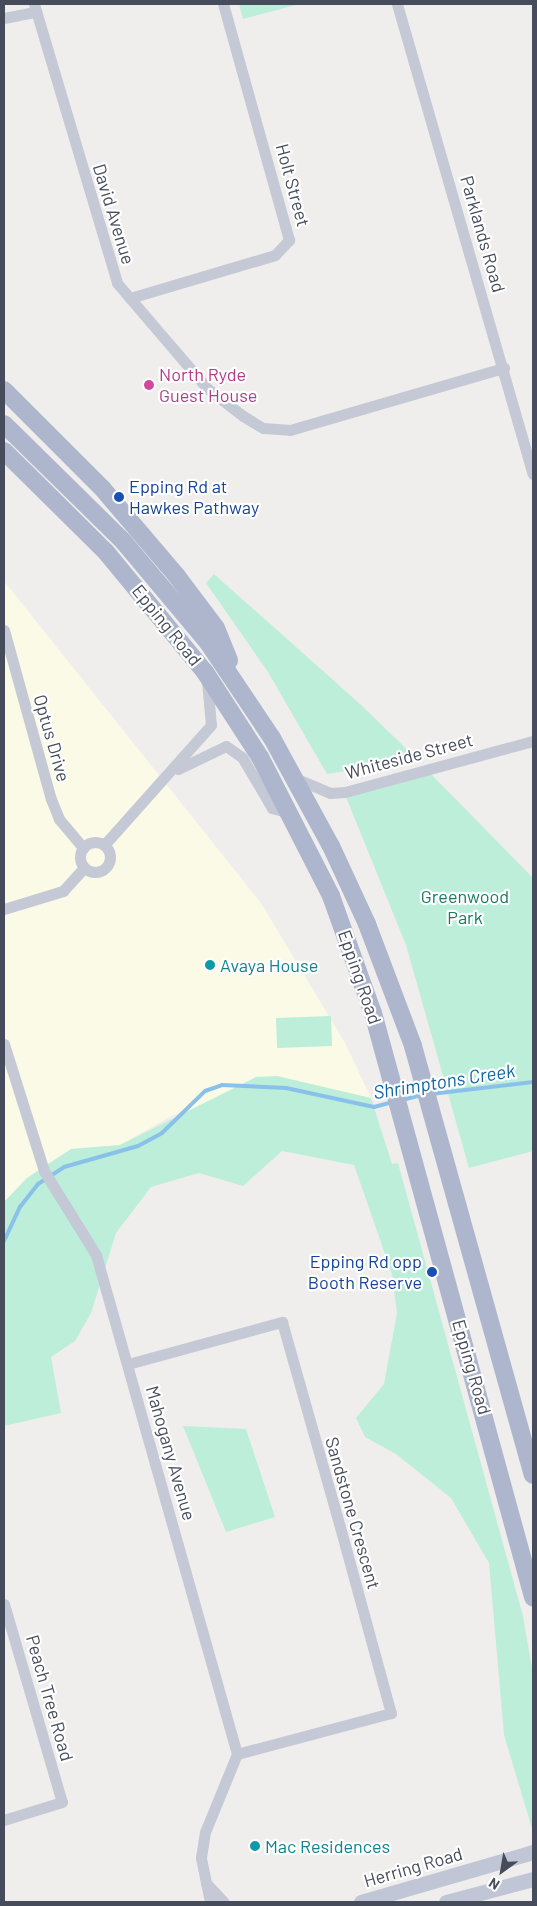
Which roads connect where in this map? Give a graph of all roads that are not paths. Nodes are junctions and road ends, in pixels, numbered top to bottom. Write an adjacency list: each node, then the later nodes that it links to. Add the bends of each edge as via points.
1 (223, 4): 5 (street, Holt Street, via 289,240 275,255)
2 (397, 4): 6 (street, Parklands Road)
3 (35, 8): 4 (street); 5 (street, David Avenue, via 109,265)
4 (4, 18)
5 (130, 298): 6 (street, David Avenue, via 208,389 243,416 276,431)
6 (504, 368): 10 (street, Parklands Road)
7 (4, 390): 13 (main road, via 102,488 176,575 216,628)
8 (4, 424): 13 (main road, Epping Road, via 123,541)
9 (4, 451): 12 (main road, Epping Road, via 106,552)
10 (533, 474)
11 (4, 630): 19 (street, Optus Drive, via 51,799 59,819)
12 (205, 672): 15 (street, via 211,724); 17 (main road, Epping Road)
13 (237, 683): 16 (main road, Epping Road)
14 (533, 741): 16 (street, Whiteside Street, via 338,793)
15 (173, 771): 17 (street, via 226,746 242,757 272,808); 18 (street)
16 (296, 778): 24 (main road, Epping Road, via 363,916 413,1046 438,1126)
17 (292, 814): 25 (main road, Epping Road, via 350,945 385,1056)
18 (105, 844): 19 (street, via 92,842); 20 (street, via 110,857 106,868 96,873)
19 (83, 848): 20 (street)
20 (84, 868): 21 (street, via 63,891)
21 (4, 909)
22 (4, 1044): 23 (street, Mahogany Avenue, via 53,1192 96,1256)
23 (128, 1364): 27 (street, Mahogany Avenue); 27 (street, Sandstone Crescent, via 282,1322 340,1527 391,1713)
24 (533, 1475)
25 (533, 1597)
26 (5, 1611): 28 (street, Peach Tree Road, via 62,1802)
27 (237, 1754): 33 (street, via 205,1832 201,1858)
28 (4, 1820)
29 (533, 1843): 31 (main road)
30 (533, 1852): 31 (main road, Herring Road)
31 (518, 1856): 36 (main road, Herring Road)
32 (533, 1880): 37 (main road)
33 (204, 1882): 34 (street); 35 (street)
34 (210, 1902)
35 (224, 1902)
36 (361, 1902)
37 (446, 1902)

